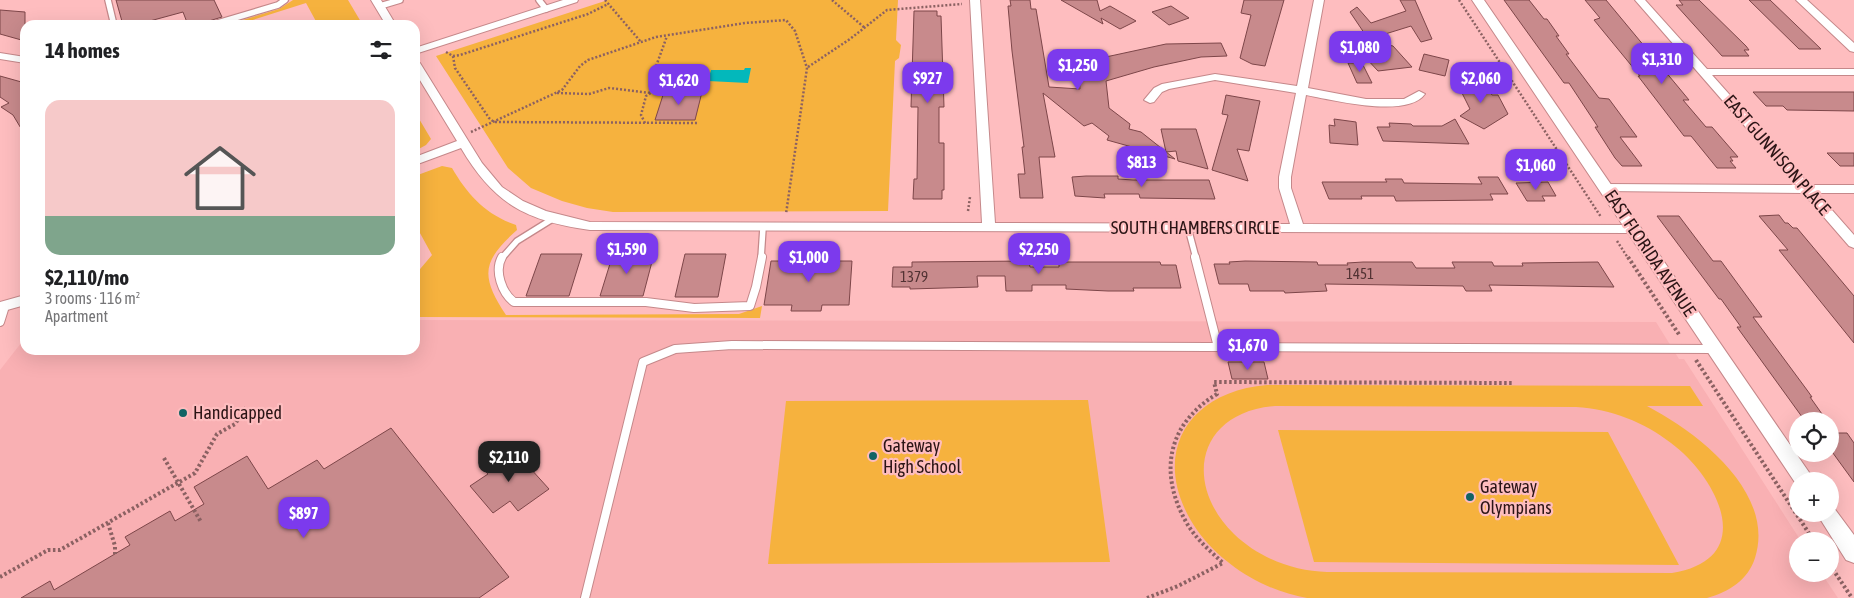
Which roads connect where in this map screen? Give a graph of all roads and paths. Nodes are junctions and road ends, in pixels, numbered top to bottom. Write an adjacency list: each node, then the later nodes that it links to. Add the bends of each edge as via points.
1 (108, 0): 16 (lane)
2 (285, 0): 17 (lane)
3 (400, 0): 14 (lane)
4 (538, 0): 15 (lane)
5 (573, 0): 15 (street)
6 (832, 0): 19 (path)
7 (1319, 0): 30 (street)
8 (1459, 0): 43 (path)
9 (1478, 0): 40 (street, EAST FLORIDA AVENUE)
10 (1640, 0): 28 (street, EAST GUNNISON PLACE)
11 (1801, 0): 23 (street)
12 (607, 1): 21 (path); 35 (path, via 588,14 453,56 455,68)
13 (975, 2): 19 (path, via 890,9 880,13); 47 (street)
14 (378, 3): 18 (street)
15 (546, 9): 22 (street)
16 (113, 20)
17 (228, 20)
18 (388, 20)
19 (865, 28): 26 (path)
20 (667, 35): 21 (path); 26 (path, via 786,20 794,31); 32 (path, via 656,69 662,78 661,84)
21 (641, 42): 31 (path, via 584,62 570,82)
22 (420, 49)
23 (1854, 49)
24 (0, 56): 25 (street)
25 (20, 59)
26 (807, 68): 44 (path)
27 (420, 71): 38 (street, SOUTH CHAMBERS CIRCLE)
28 (1703, 72): 29 (street); 41 (street, EAST GUNNISON PLACE)
29 (1854, 72)
30 (1302, 91): 33 (street, via 1393,103 1408,102); 34 (street, via 1208,77 1163,87); 49 (street, via 1284,184)
31 (556, 93): 32 (path, via 589,94 609,88); 35 (path)
32 (651, 93): 36 (path, via 646,96 641,115)
33 (1419, 94)
34 (1150, 100)
35 (494, 122): 36 (path); 38 (path)
36 (645, 123): 37 (path)
37 (697, 123)
38 (462, 140): 39 (street); 45 (street, SOUTH CHAMBERS CIRCLE, via 482,172 499,190 524,206)
39 (420, 159)
40 (1606, 188): 41 (street); 50 (street, EAST FLORIDA AVENUE)
41 (1806, 189): 42 (street); 51 (street, EAST GUNNISON PLACE)
42 (1854, 189)
43 (1592, 203)
44 (786, 214)
45 (554, 218): 46 (street, SOUTH CHAMBERS CIRCLE, via 596,227); 46 (lane, via 510,248 500,262 500,283 506,297 514,302 646,302 694,308 750,306 763,255)
46 (763, 228): 47 (street, SOUTH CHAMBERS CIRCLE)
47 (989, 228): 48 (street, SOUTH CHAMBERS CIRCLE)
48 (1188, 228): 49 (street, SOUTH CHAMBERS CIRCLE); 57 (lane)
49 (1298, 228): 50 (street, SOUTH CHAMBERS CIRCLE)
50 (1633, 228): 58 (street, EAST FLORIDA AVENUE)
51 (1854, 243)
52 (1626, 255): 56 (path)
53 (20, 301): 54 (street)
54 (2, 306): 55 (lane)
55 (0, 322)
56 (1682, 340)
57 (1218, 347): 58 (lane); 73 (lane, via 732,345 690,346 657,354 643,362)
58 (1716, 349): 63 (street, EAST FLORIDA AVENUE)
59 (1696, 360): 68 (path)
60 (1514, 383): 74 (path, via 1214,382 1216,394 1195,408 1178,432 1170,474 1186,521 1223,563)
61 (247, 406): 64 (path, via 235,424 217,434 195,473)
62 (164, 458): 64 (path)
63 (1799, 472)
64 (178, 482): 65 (path); 67 (path)
65 (201, 522)
66 (1833, 522): 69 (street)
67 (108, 523): 70 (path); 71 (path, via 60,550 48,550)
68 (1808, 532)
69 (1854, 553)
70 (115, 554)
71 (0, 577)
72 (1839, 578): 75 (path)
73 (585, 598)
74 (1147, 598)
75 (1852, 598)

